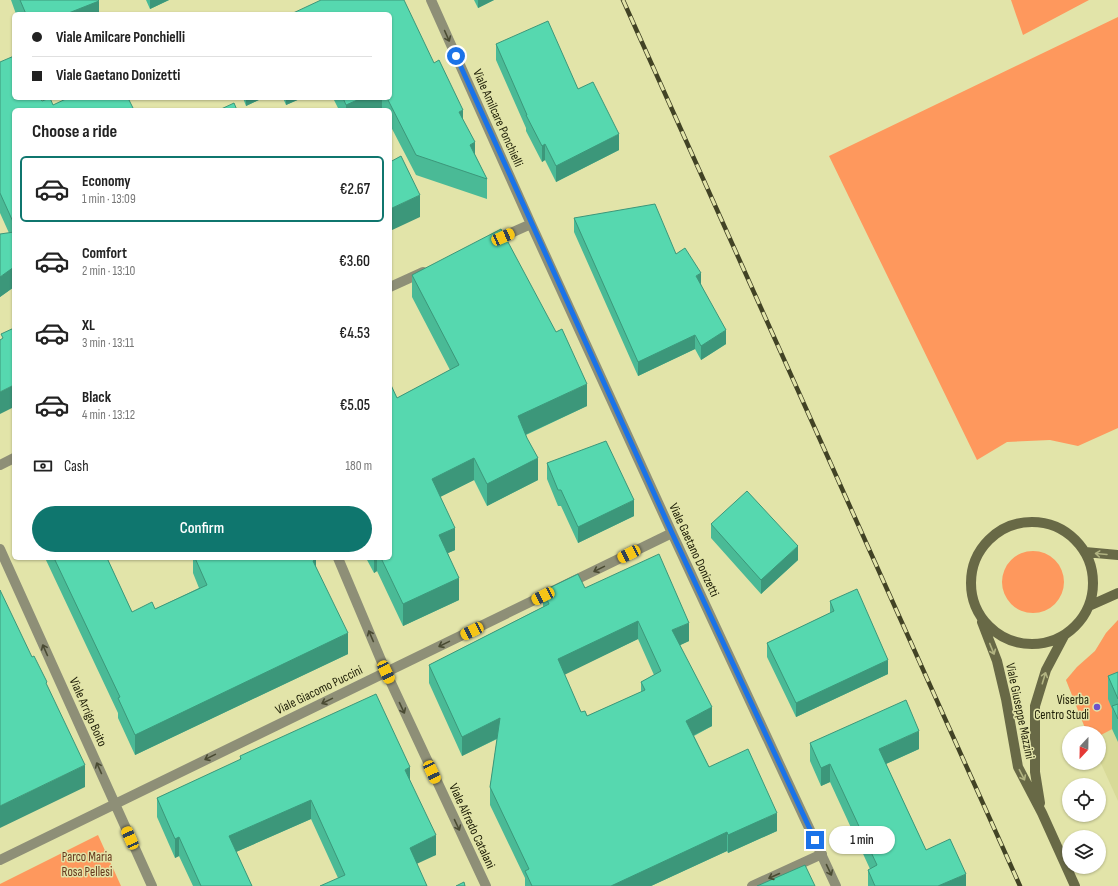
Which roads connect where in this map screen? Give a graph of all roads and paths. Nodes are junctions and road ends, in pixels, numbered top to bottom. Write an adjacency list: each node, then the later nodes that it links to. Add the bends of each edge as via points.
1 (431, 0): 2 (street, Viale Amilcare Ponchielli, one-way to 2)
2 (531, 224): 3 (street); 8 (street, Viale Gaetano Donizetti)
3 (482, 246)
4 (432, 268): 5 (street)
5 (392, 286)
6 (12, 459): 7 (street)
7 (0, 465)
8 (672, 533): 17 (street, Viale Giacomo Puccini, one-way to 17); 20 (street, Viale Gaetano Donizetti)
9 (0, 549): 18 (street, Viale Arrigo Boito, one-way to 9)
10 (1085, 552): 11 (street, one-way to 10); 14 (street, via 1092,569 1093,588); 15 (street, via 1071,537 1054,526 1034,522 1013,525 998,532 979,553 971,574 971,594)
11 (1118, 555)
12 (339, 560): 17 (street, Viale Alfredo Catalani, one-way to 12)
13 (1118, 592): 14 (street)
14 (1089, 606): 16 (street, via 1079,623)
15 (978, 613): 16 (street, via 990,628 1006,639 1026,645 1045,643); 19 (street, Viale Giuseppe Mazzini, one-way to 19, via 997,661 1018,766)
16 (1064, 636): 19 (street, Viale Giuseppe Mazzini, one-way to 16, via 1035,772 1035,706 1046,670)
17 (386, 672): 18 (street, Viale Giacomo Puccini, one-way to 18); 23 (street, Viale Alfredo Catalani, one-way to 23)
18 (115, 804): 21 (street, Viale Giacomo Puccini); 22 (street, Viale Arrigo Boito)
19 (1042, 813): 26 (street, Viale Giuseppe Mazzini)
20 (822, 854): 24 (street, one-way to 24); 25 (street, Viale Gaetano Donizetti, one-way to 25)
21 (0, 860)
22 (152, 886)
23 (486, 886)
24 (752, 886)
25 (836, 886)
26 (1075, 886)

